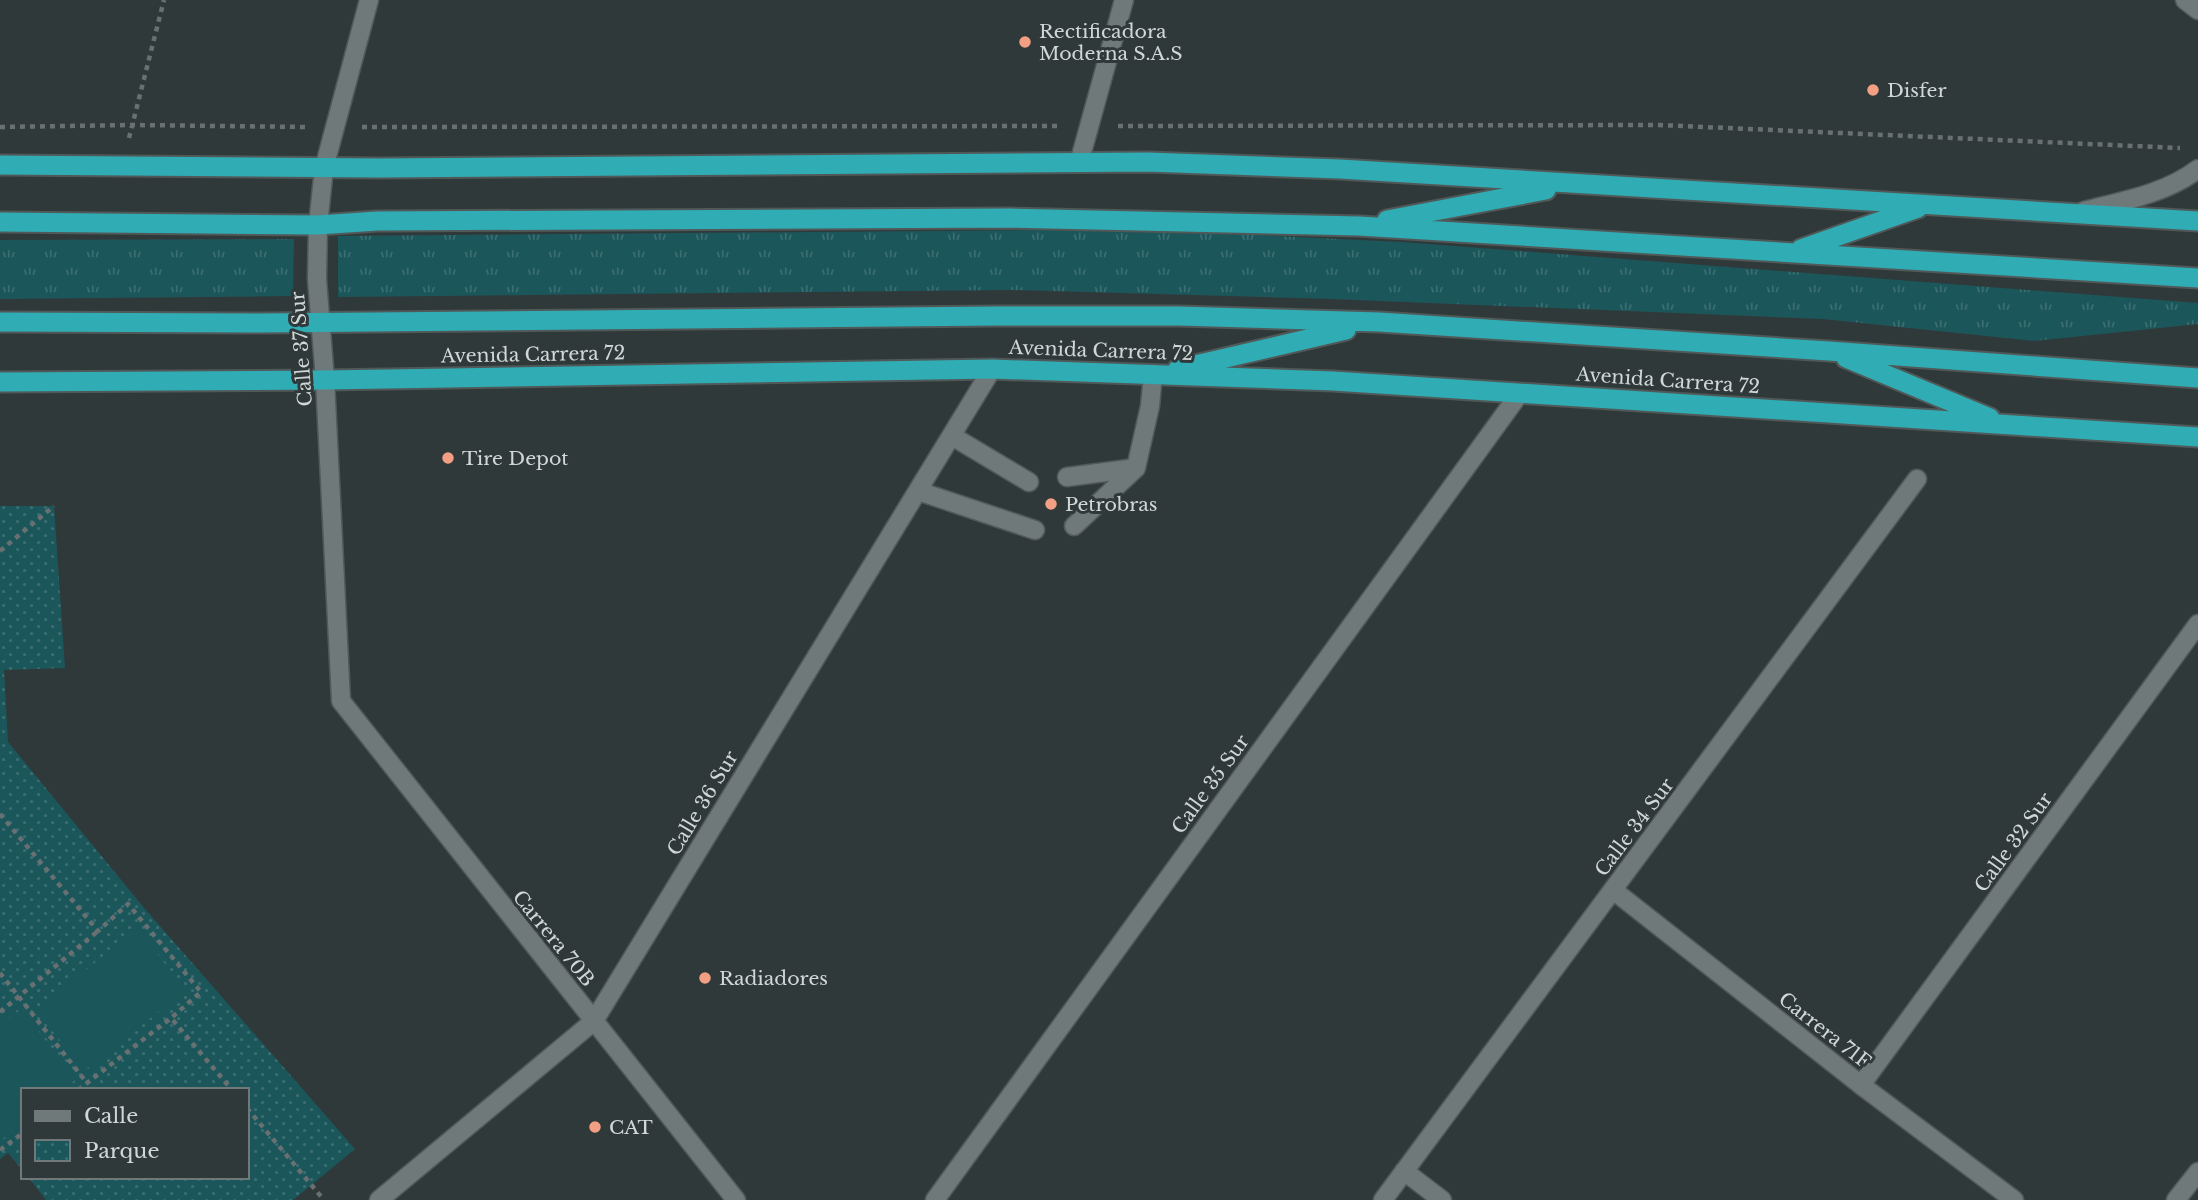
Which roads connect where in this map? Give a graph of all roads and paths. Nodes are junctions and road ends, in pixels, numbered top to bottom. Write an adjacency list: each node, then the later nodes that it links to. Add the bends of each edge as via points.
1 (164, 0): 8 (path)
2 (369, 0): 9 (street, Calle 37 Sur)
3 (1124, 0): 6 (street)
4 (2185, 0): 5 (street)
5 (2198, 10)
6 (1079, 163): 9 (highway); 11 (highway, via 1340,169)
7 (0, 165): 8 (highway)
8 (122, 166): 9 (highway)
9 (324, 168): 16 (street, Calle 37 Sur)
10 (2198, 169): 13 (street, via 2142,196)
11 (1575, 184): 12 (highway); 17 (highway)
12 (1926, 205): 13 (highway); 18 (highway)
13 (2074, 214): 14 (highway)
14 (2198, 221)
15 (0, 222): 16 (highway)
16 (318, 225): 17 (highway, via 1009,218); 22 (street, Calle 37 Sur)
17 (1359, 226): 18 (highway)
18 (1795, 251): 19 (highway)
19 (2198, 278)
20 (0, 322): 22 (highway, Avenida Carrera 72)
21 (1379, 322): 22 (highway, Avenida Carrera 72, via 997,316); 23 (highway, Avenida Carrera 72); 25 (highway)
22 (319, 323): 27 (street, Calle 37 Sur)
23 (1829, 351): 26 (highway, Avenida Carrera 72); 30 (highway)
24 (992, 369): 25 (highway, Avenida Carrera 72); 27 (highway, Avenida Carrera 72); 31 (street, Calle 36 Sur)
25 (1153, 374): 29 (highway, Avenida Carrera 72); 33 (street)
26 (2198, 378)
27 (325, 380): 28 (highway, Avenida Carrera 72); 43 (street, Calle 37 Sur)
28 (0, 382)
29 (1520, 393): 30 (highway, Avenida Carrera 72); 64 (street, Calle 35 Sur)
30 (2003, 424): 32 (highway, Avenida Carrera 72)
31 (952, 436): 36 (street); 37 (street, Calle 36 Sur)
32 (2198, 437)
33 (1136, 468): 34 (street); 39 (street)
34 (1067, 477)
35 (1917, 479): 45 (street, Calle 34 Sur)
36 (1029, 482)
37 (918, 491): 40 (street); 51 (street, Calle 36 Sur)
38 (54, 506): 41 (path)
39 (1074, 526)
40 (1035, 530)
41 (0, 551)
42 (2198, 624): 53 (street, Calle 32 Sur)
43 (341, 701): 51 (street, Carrera 70B)
44 (0, 814): 46 (path)
45 (1613, 890): 53 (street, Carrera 71F); 59 (street, Calle 34 Sur)
46 (99, 930): 48 (path); 50 (path, via 128,904 201,992)
47 (0, 973): 48 (path)
48 (19, 996): 49 (path); 52 (path)
49 (0, 1012)
50 (172, 1018): 52 (path); 55 (path)
51 (594, 1021): 62 (street, Calle 36 Sur); 63 (street, Carrera 70B)
52 (87, 1083): 54 (path)
53 (1861, 1085): 67 (street, Carrera 71F)
54 (81, 1088)
55 (230, 1088)
56 (248, 1109): 61 (path)
57 (21, 1134): 58 (path)
58 (0, 1150)
59 (1404, 1171): 65 (street, Calle 34 Sur); 66 (street)
60 (2198, 1172): 68 (street)
61 (324, 1200)
62 (379, 1200)
63 (736, 1200)
64 (935, 1200)
65 (1383, 1200)
66 (1442, 1200)
67 (2014, 1200)
68 (2176, 1200)

